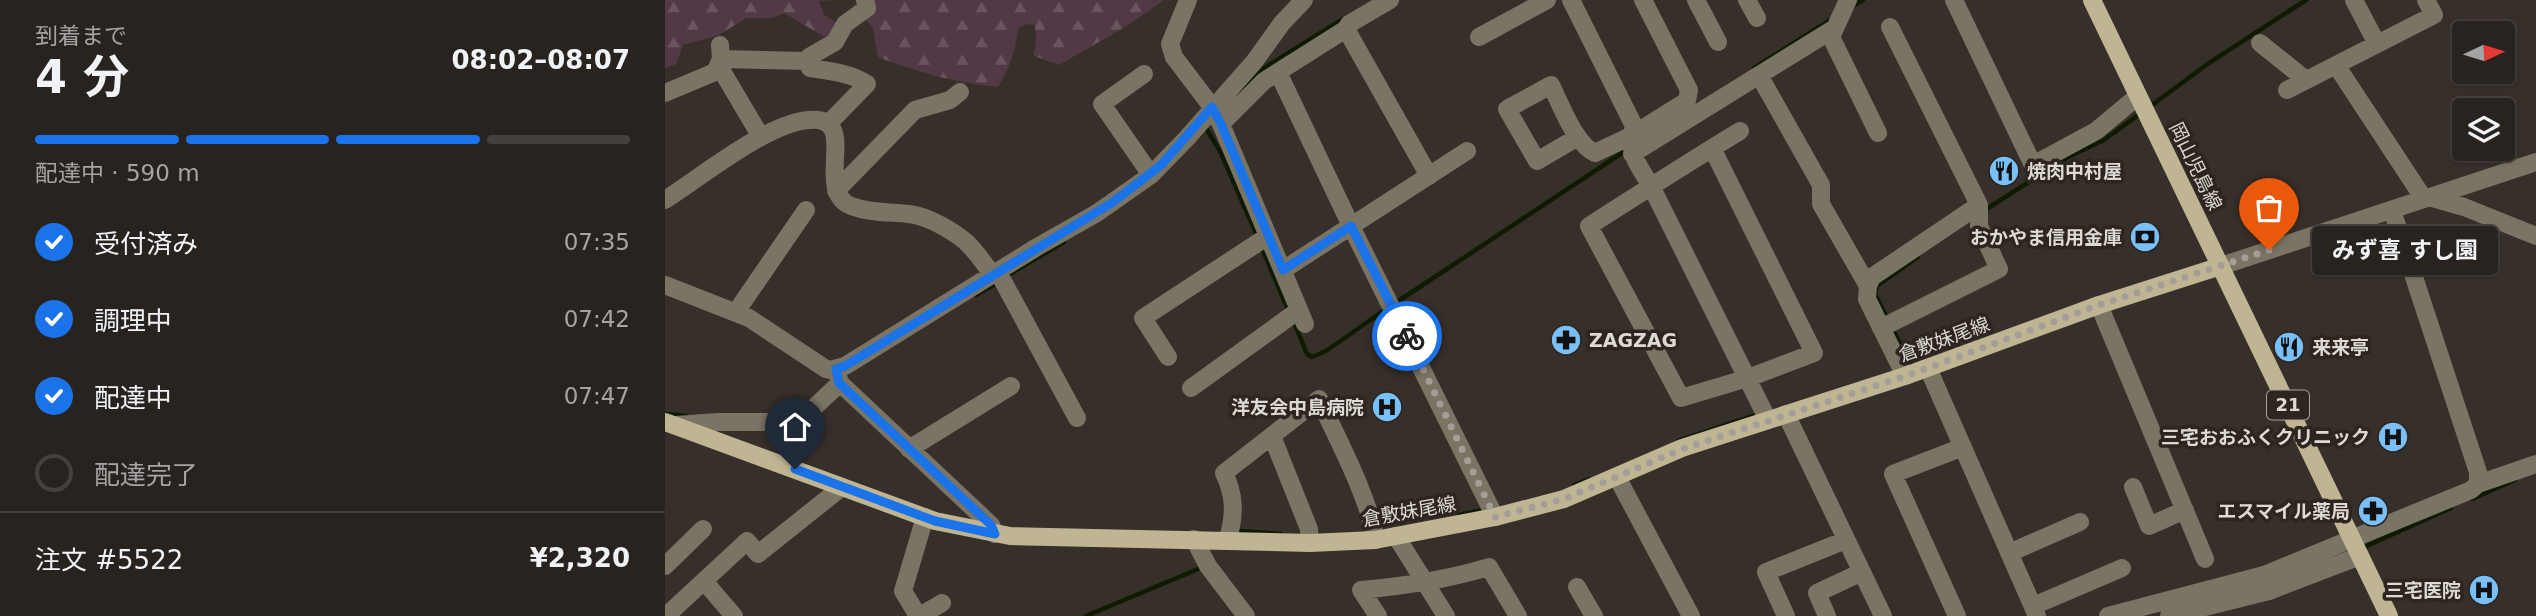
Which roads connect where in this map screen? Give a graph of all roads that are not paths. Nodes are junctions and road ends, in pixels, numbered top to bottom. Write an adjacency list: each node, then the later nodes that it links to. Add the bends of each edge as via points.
1 (865, 0): 24 (street, via 867,8 845,24 839,38)
2 (1188, 0): 34 (street, via 1170,44 1174,57)
3 (1304, 0): 34 (street)
4 (1390, 0): 18 (street)
5 (1547, 0): 19 (street)
6 (1571, 0): 40 (street, via 1634,126)
7 (1643, 0): 40 (street, via 1689,90 1687,101)
8 (1696, 0): 20 (street)
9 (1747, 0): 15 (street)
10 (1847, 0): 16 (street)
11 (1954, 0): 33 (street, via 2033,165)
12 (2092, 0): 33 (main road, 岡山児島線 / 21)
13 (2354, 0): 22 (street)
14 (2426, 0): 22 (street, via 2434,15)
15 (1757, 18)
16 (1836, 26): 28 (street); 37 (street, via 1831,37)
17 (1890, 27): 52 (street)
18 (1346, 29): 26 (street); 45 (street)
19 (1479, 37)
20 (1718, 42)
21 (2260, 43): 29 (street)
22 (2377, 44): 25 (street)
23 (720, 57): 24 (street); 32 (street, via 715,72); 39 (street)
24 (807, 61): 35 (street, via 810,68 867,84)
25 (2336, 65): 29 (street); 48 (street)
26 (1278, 72): 34 (street); 53 (street)
27 (1144, 74): 44 (street, via 1102,104)
28 (1759, 75): 40 (street); 60 (street, via 1821,186 1821,204)
29 (2306, 80): 30 (street)
30 (2287, 90)
31 (960, 92): 47 (street, via 943,103 915,110)
32 (665, 93)
33 (2143, 106): 56 (main road, 岡山児島線 / 21)
34 (1217, 116): 44 (street, via 1187,138); 55 (street)
35 (829, 123): 39 (street, via 795,122); 47 (street, via 836,155)
36 (1740, 131): 41 (street)
37 (1878, 133)
38 (1578, 137): 40 (street, via 1595,153)
39 (761, 138): 49 (street)
40 (1631, 146): 46 (street)
41 (1712, 148): 46 (street); 68 (street, via 1814,353)
42 (1468, 151): 45 (street)
43 (2536, 162): 48 (street)
44 (1151, 175): 58 (street)
45 (1429, 176): 53 (street)
46 (1651, 186): 68 (street); 68 (street, via 1589,226 1681,398)
47 (836, 191): 58 (street, via 848,205 930,220 966,242)
48 (2427, 198): 51 (street); 54 (street, via 2464,207)
49 (665, 200)
50 (806, 210): 62 (street)
51 (2392, 210): 56 (street); 80 (street, via 2478,472)
52 (1979, 211): 60 (street, via 1872,277); 63 (street, via 1979,226 1999,269)
53 (1351, 226): 57 (street); 85 (street)
54 (2536, 236)
55 (1262, 240): 57 (street); 64 (street, via 1143,318)
56 (2221, 266): 61 (main road, 倉敷妹尾線); 95 (main road, 岡山児島線 / 21)
57 (1283, 270): 70 (street, via 1297,316)
58 (999, 277): 67 (street, via 845,366); 73 (street)
59 (665, 285): 62 (street)
60 (1868, 286): 63 (street, via 1867,299)
61 (2099, 305): 65 (main road, 倉敷妹尾線); 83 (street)
62 (736, 312): 67 (street)
63 (1886, 325): 66 (street)
64 (1168, 357)
65 (1928, 368): 66 (main road, 倉敷妹尾線); 76 (street)
66 (1903, 371): 71 (main road, 倉敷妹尾線)
67 (838, 376): 74 (street, via 796,422); 77 (street)
68 (1748, 378): 72 (street)
69 (1011, 386): 77 (street)
70 (1191, 388)
71 (1786, 414): 72 (main road, 倉敷妹尾線); 94 (street)
72 (1766, 415): 79 (main road, 倉敷妹尾線)
73 (1077, 418)
74 (671, 424): 81 (main road, 倉敷妹尾線)
75 (1272, 436): 88 (street, via 1319,399); 90 (street); 93 (street, via 1224,473 1234,505)
76 (1963, 447): 96 (street); 119 (street, via 1893,474)
77 (909, 449): 89 (street, via 991,525)
78 (2536, 464): 80 (street)
79 (1617, 477): 85 (main road, 倉敷妹尾線, via 1564,499); 115 (street)
80 (2478, 484): 95 (street)
81 (842, 486): 84 (main road, 倉敷妹尾線); 101 (street, via 758,554 747,541)
82 (2133, 487): 83 (street, via 2149,526)
83 (2185, 510): 97 (street)
84 (925, 517): 89 (main road, 倉敷妹尾線); 109 (street, via 903,591)
85 (1495, 517): 91 (main road, 倉敷妹尾線)
86 (2080, 522): 96 (street)
87 (703, 529): 98 (street)
88 (1374, 533): 90 (main road, 倉敷妹尾線); 91 (main road, 倉敷妹尾線)
89 (995, 534): 92 (main road, 倉敷妹尾線)
90 (1310, 536): 93 (main road, 倉敷妹尾線)
91 (1396, 537): 102 (street)
92 (1194, 539): 93 (main road, 倉敷妹尾線); 110 (street, via 1207,566)
93 (1228, 539)
94 (1846, 540): 100 (street); 116 (street, via 1766,572)
95 (2356, 548): 104 (street, via 2269,591); 120 (street); 123 (main road, 岡山児島線 / 21)
96 (2009, 553): 106 (street)
97 (2205, 559)
98 (665, 566)
99 (2122, 568): 106 (street)
100 (1862, 572): 117 (street, via 1817,593); 118 (street)
101 (705, 581): 107 (street); 108 (street)
102 (1426, 583): 111 (street, via 1361,590); 112 (street); 113 (street, via 1489,567)
103 (1577, 587): 114 (street)
104 (2229, 601): 121 (street); 122 (street)
105 (942, 603): 109 (street)
106 (2035, 611)
107 (666, 616)
108 (734, 616)
109 (919, 616)
110 (1246, 616)
111 (1378, 616)
112 (1446, 616)
113 (1518, 616)
114 (1594, 616)
115 (1691, 616)
116 (1786, 616)
117 (1827, 616)
118 (1882, 616)
119 (1957, 616)
120 (2108, 616)
121 (2169, 616)
122 (2241, 616)
123 (2389, 616)

